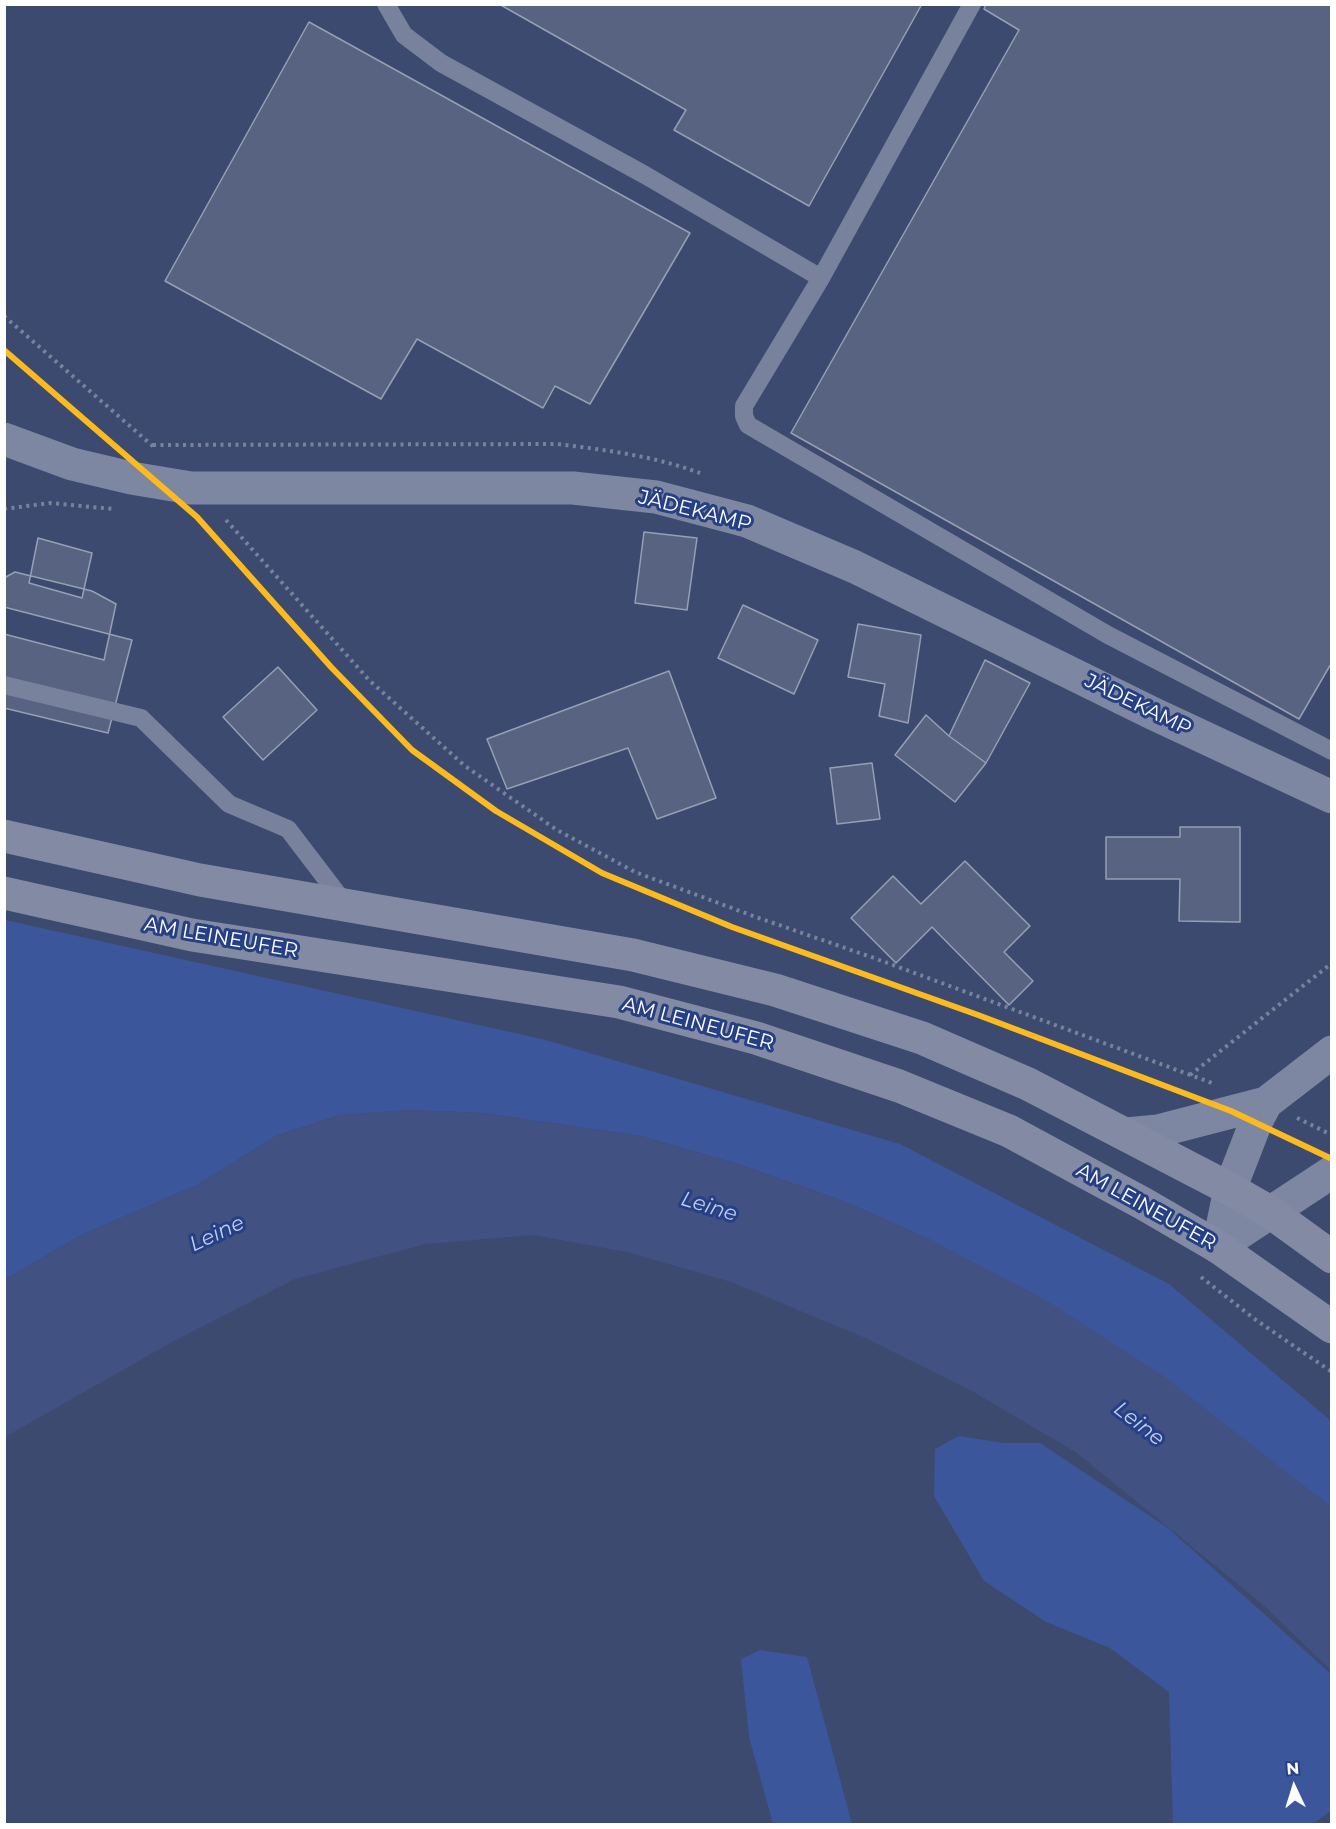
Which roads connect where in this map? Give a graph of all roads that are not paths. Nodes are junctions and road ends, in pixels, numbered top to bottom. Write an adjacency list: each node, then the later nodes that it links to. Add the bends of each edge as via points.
1 (386, 4): 3 (lane, via 404,35 441,63)
2 (972, 4): 3 (lane)
3 (821, 278): 6 (lane, via 744,406 748,425 1108,635)
4 (4, 439): 7 (street, JÄDEKAMP, via 72,464 191,488 573,488 656,497 747,521 855,567)
5 (4, 685): 10 (lane, via 141,718 229,804 288,829)
6 (1332, 751)
7 (1332, 797)
8 (4, 836): 10 (main road, via 200,880)
9 (4, 893): 17 (main road, AM LEINEUFER, via 192,935 619,1002 756,1038 899,1086 1009,1131)
10 (348, 907): 13 (main road, via 633,955 775,990 922,1038 1028,1084)
11 (1332, 1052): 12 (street)
12 (1266, 1103): 13 (street, via 1158,1131); 15 (street)
13 (1126, 1134): 15 (main road)
14 (1332, 1172): 16 (street)
15 (1230, 1189): 16 (main road); 17 (street)
16 (1270, 1212): 17 (street); 18 (main road)
17 (1218, 1247): 19 (main road, AM LEINEUFER)
18 (1332, 1257)
19 (1332, 1327)

